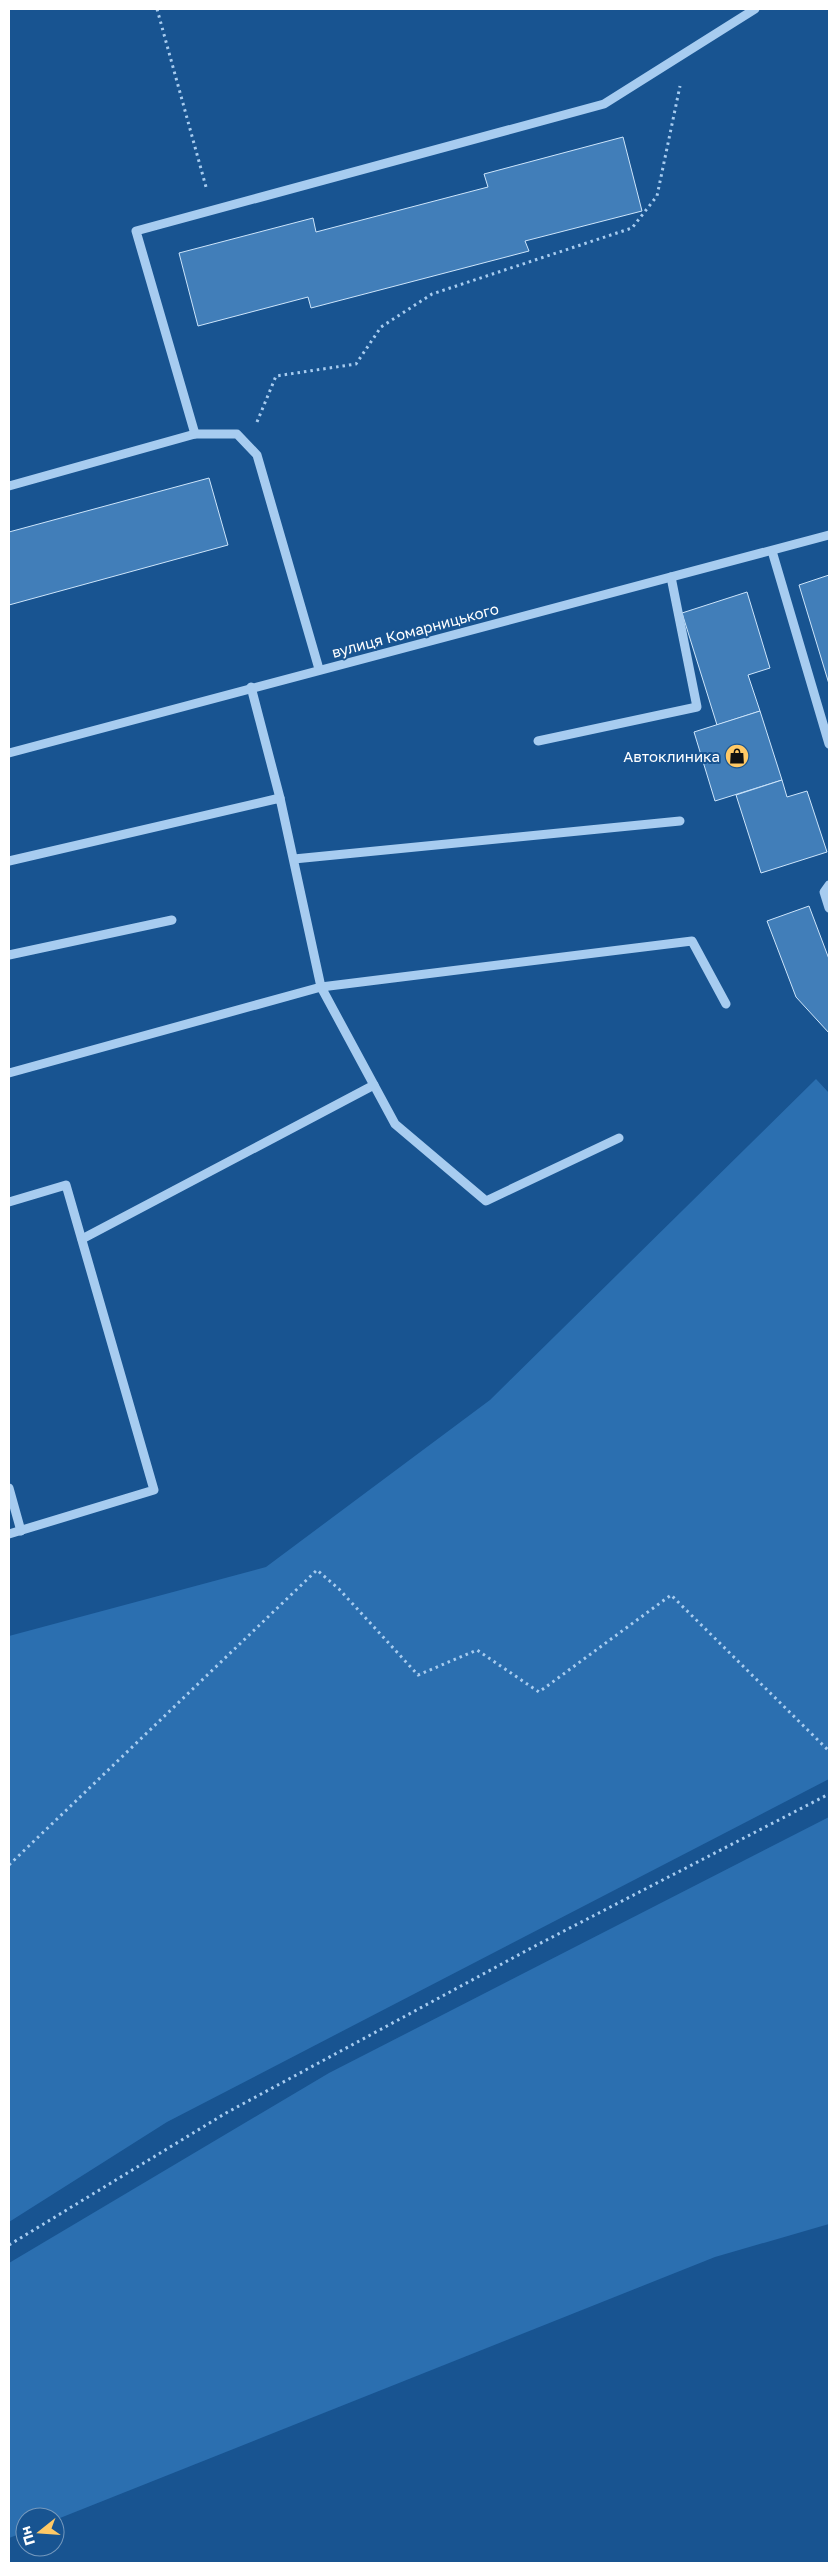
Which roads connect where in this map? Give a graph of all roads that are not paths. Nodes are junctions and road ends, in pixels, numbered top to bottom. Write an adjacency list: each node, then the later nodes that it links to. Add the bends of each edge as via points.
1 (755, 9): 2 (street, via 604,104 136,231)
2 (195, 434): 3 (street); 7 (street, via 237,434 257,455)
3 (9, 486)
4 (829, 536): 5 (street, вулиця Комарницького)
5 (772, 551): 6 (street, вулиця Комарницького); 10 (street)
6 (671, 578): 7 (street, вулиця Комарницького); 9 (street, via 697,707)
7 (319, 669): 8 (street, вулиця Комарницького)
8 (251, 687): 11 (street, вулиця Комарницького); 12 (street)
9 (538, 741)
10 (829, 744)
11 (9, 753)
12 (280, 798): 14 (street); 15 (street)
13 (680, 821): 14 (street)
14 (294, 859): 20 (street)
15 (9, 860)
16 (829, 885): 17 (street, via 824,892)
17 (829, 908)
18 (172, 920): 19 (street)
19 (9, 955)
20 (321, 987): 21 (street, via 692,941); 22 (street); 23 (street)
21 (726, 1004)
22 (9, 1073)
23 (374, 1085): 24 (street, via 395,1124 486,1201); 26 (street)
24 (619, 1138)
25 (9, 1202): 26 (street, via 66,1185)
26 (82, 1239): 28 (street, via 154,1490)
27 (9, 1488): 28 (street)
28 (21, 1531): 29 (street)
29 (9, 1534)

